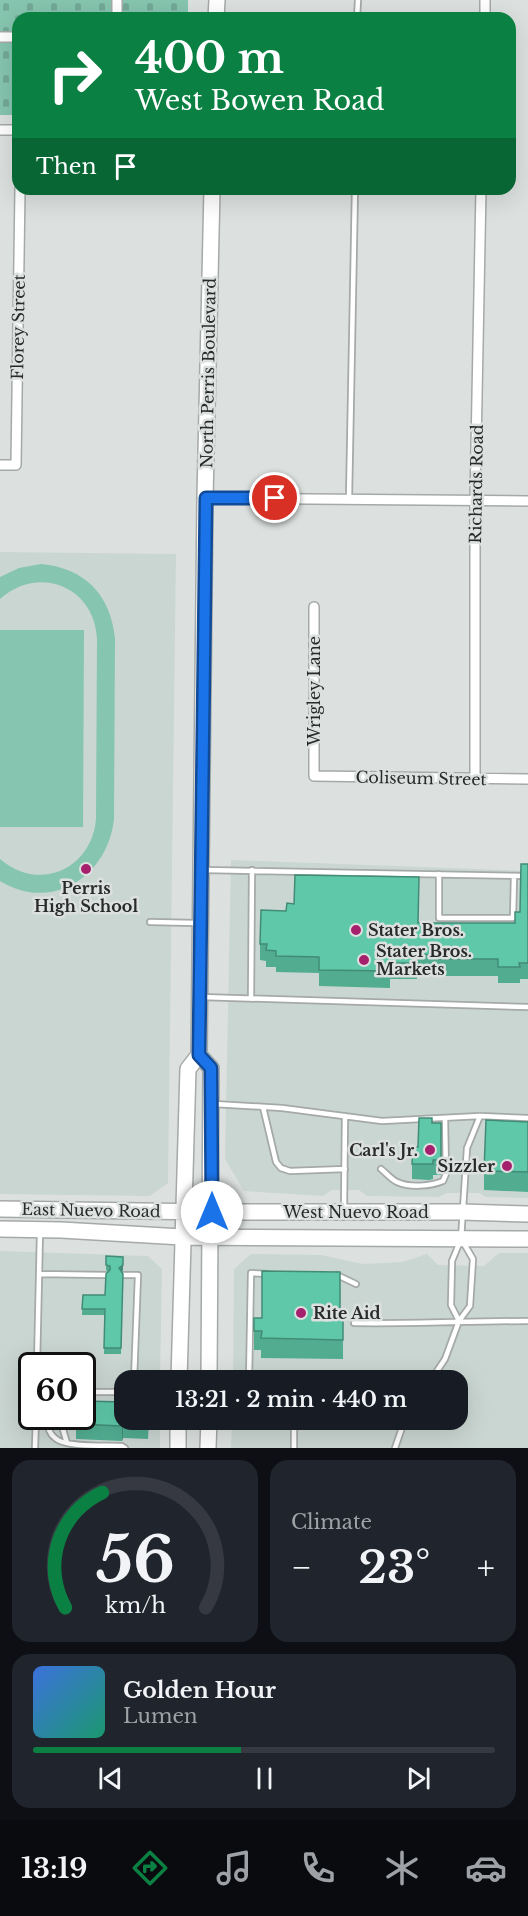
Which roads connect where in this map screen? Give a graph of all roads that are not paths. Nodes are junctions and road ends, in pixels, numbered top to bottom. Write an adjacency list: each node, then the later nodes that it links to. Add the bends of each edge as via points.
1 (20, 195): 5 (street, Florey Street, via 16,465)
2 (212, 195): 6 (main road, North Perris Boulevard)
3 (356, 195): 7 (lane)
4 (481, 195): 8 (street, Richards Road)
5 (0, 465)
6 (206, 498): 7 (street); 14 (main road, North Perris Boulevard)
7 (349, 499): 8 (street)
8 (475, 501): 9 (street); 12 (street, Richards Road)
9 (528, 501)
10 (314, 607): 11 (street, Wrigley Lane)
11 (314, 776): 12 (street, Coliseum Street)
12 (475, 779): 13 (street, Coliseum Street)
13 (528, 779)
14 (201, 870): 15 (lane); 20 (main road, North Perris Boulevard)
15 (252, 870): 16 (lane); 22 (lane)
16 (439, 874): 17 (lane); 17 (lane, via 439,918 513,918)
17 (514, 876): 18 (lane)
18 (528, 876)
19 (150, 922): 20 (lane)
20 (200, 924): 21 (main road, North Perris Boulevard)
21 (200, 997): 22 (lane); 24 (main road, North Perris Boulevard)
22 (251, 998): 23 (lane)
23 (528, 1007)
24 (199, 1055): 25 (main road, North Perris Boulevard, via 211,1068); 34 (main road, via 188,1069)
25 (211, 1104): 26 (lane); 35 (main road, North Perris Boulevard)
26 (263, 1107): 27 (lane); 31 (lane, via 276,1162 281,1168)
27 (345, 1116): 29 (lane, via 381,1121); 31 (lane)
28 (480, 1116): 29 (lane); 30 (lane); 37 (lane, via 466,1148)
29 (445, 1118): 32 (lane, via 443,1181 434,1185 406,1185)
30 (528, 1119)
31 (345, 1169): 36 (lane)
32 (381, 1169)
33 (0, 1209): 34 (main road, East Nuevo Road)
34 (183, 1211): 35 (main road, West Nuevo Road); 41 (main road)
35 (212, 1212): 36 (main road, West Nuevo Road); 42 (main road, North Perris Boulevard)
36 (344, 1212): 37 (main road, West Nuevo Road)
37 (462, 1212): 38 (main road, West Nuevo Road); 43 (lane)
38 (528, 1214)
39 (0, 1229): 40 (main road, East Nuevo Road)
40 (40, 1230): 41 (main road, East Nuevo Road); 45 (lane)
41 (182, 1237): 42 (main road, East Nuevo Road); 56 (main road)
42 (211, 1237): 43 (main road, West Nuevo Road); 57 (main road, North Perris Boulevard)
43 (461, 1239): 44 (main road, West Nuevo Road); 51 (lane, via 452,1261 451,1305); 51 (lane, via 473,1259 470,1306)
44 (528, 1239)
45 (39, 1274): 47 (lane); 54 (lane)
46 (273, 1274): 58 (lane, via 250,1273)
47 (106, 1275)
48 (123, 1275): 55 (lane, via 138,1275)
49 (329, 1275): 50 (lane, via 340,1275)
50 (356, 1284)
51 (459, 1321): 52 (lane); 53 (lane); 59 (lane)
52 (528, 1321)
53 (354, 1323)
54 (37, 1352)
55 (134, 1370)
56 (179, 1370)
57 (209, 1370)
58 (249, 1370)
59 (438, 1370)
60 (96, 1392): 61 (lane)
61 (114, 1392)
62 (36, 1430): 70 (lane)
63 (49, 1430): 69 (lane, via 55,1439)
64 (63, 1430): 69 (lane)
65 (178, 1430): 72 (main road)
66 (209, 1430): 73 (main road)
67 (294, 1430): 74 (lane)
68 (401, 1430): 75 (lane)
69 (67, 1443): 71 (lane)
70 (35, 1448)
71 (126, 1448)
72 (177, 1448)
73 (208, 1448)
74 (294, 1448)
75 (394, 1448)

